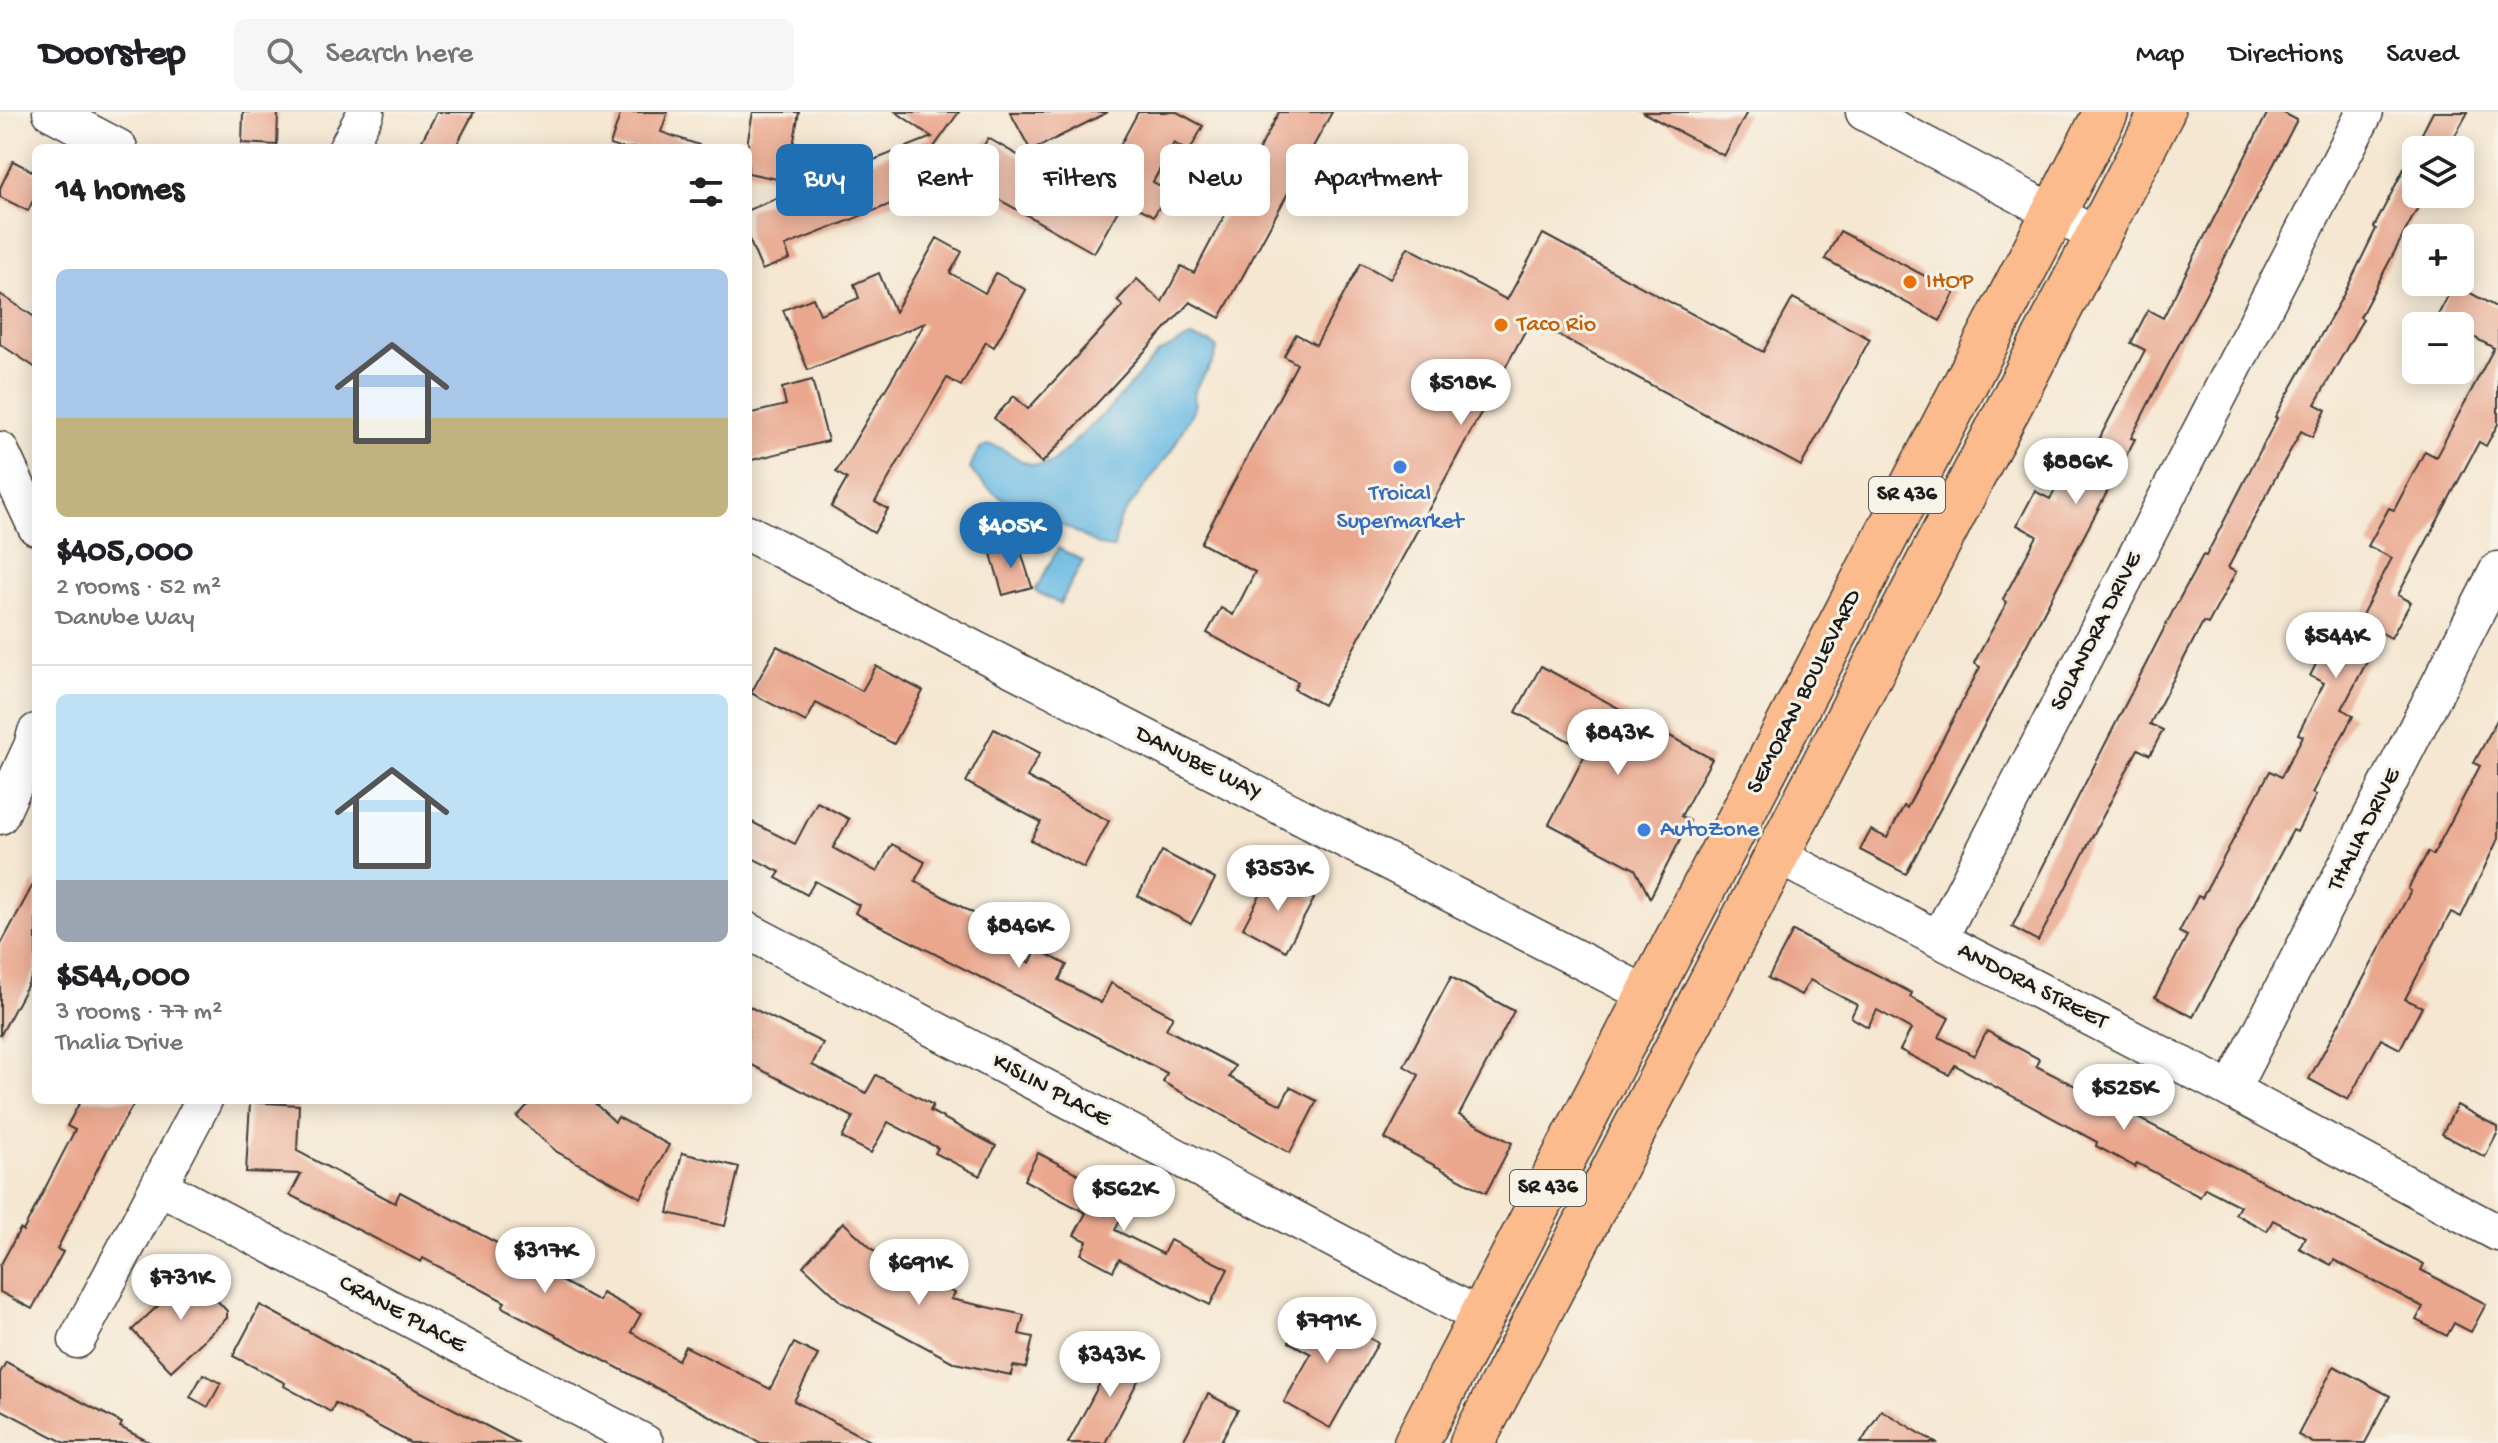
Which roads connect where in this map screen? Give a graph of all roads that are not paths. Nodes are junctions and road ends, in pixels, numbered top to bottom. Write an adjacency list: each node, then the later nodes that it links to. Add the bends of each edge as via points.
1 (51, 112): 7 (street)
2 (366, 112): 8 (street)
3 (1864, 112): 9 (street)
4 (2106, 112): 9 (main road, SEMORAN BOULEVARD / SR 436)
5 (2162, 112): 10 (main road, SEMORAN BOULEVARD / SR 436)
6 (2365, 112): 20 (street, SOLANDRA DRIVE)
7 (111, 144)
8 (349, 144)
9 (2054, 213): 10 (street); 19 (main road, SEMORAN BOULEVARD / SR 436)
10 (2097, 236): 17 (main road, SEMORAN BOULEVARD / SR 436)
11 (0, 450): 12 (street)
12 (32, 518)
13 (752, 535): 21 (street, DANUBE WAY)
14 (2498, 570): 24 (street, THALIA DRIVE)
15 (32, 746): 16 (street)
16 (0, 816)
17 (1778, 856): 20 (street, ANDORA STREET); 22 (main road, SEMORAN BOULEVARD / SR 436)
18 (752, 933): 28 (street, KISLIN PLACE)
19 (1680, 934): 21 (main road, SEMORAN BOULEVARD / SR 436); 22 (main road, via 1670,980 1675,1003)
20 (1939, 939): 24 (street, ANDORA STREET)
21 (1648, 995): 23 (main road, via 1658,1016 1662,1049); 28 (main road, SEMORAN BOULEVARD / SR 436)
22 (1689, 1025): 23 (main road, SEMORAN BOULEVARD / SR 436)
23 (1655, 1089): 32 (main road, SEMORAN BOULEVARD / SR 436)
24 (2231, 1090): 27 (street, ANDORA STREET)
25 (202, 1104): 26 (street)
26 (159, 1186): 29 (street); 30 (street, CRANE PLACE)
27 (2498, 1233)
28 (1481, 1317): 31 (main road, SEMORAN BOULEVARD / SR 436)
29 (77, 1340)
30 (645, 1443)
31 (1416, 1443)
32 (1472, 1443)

